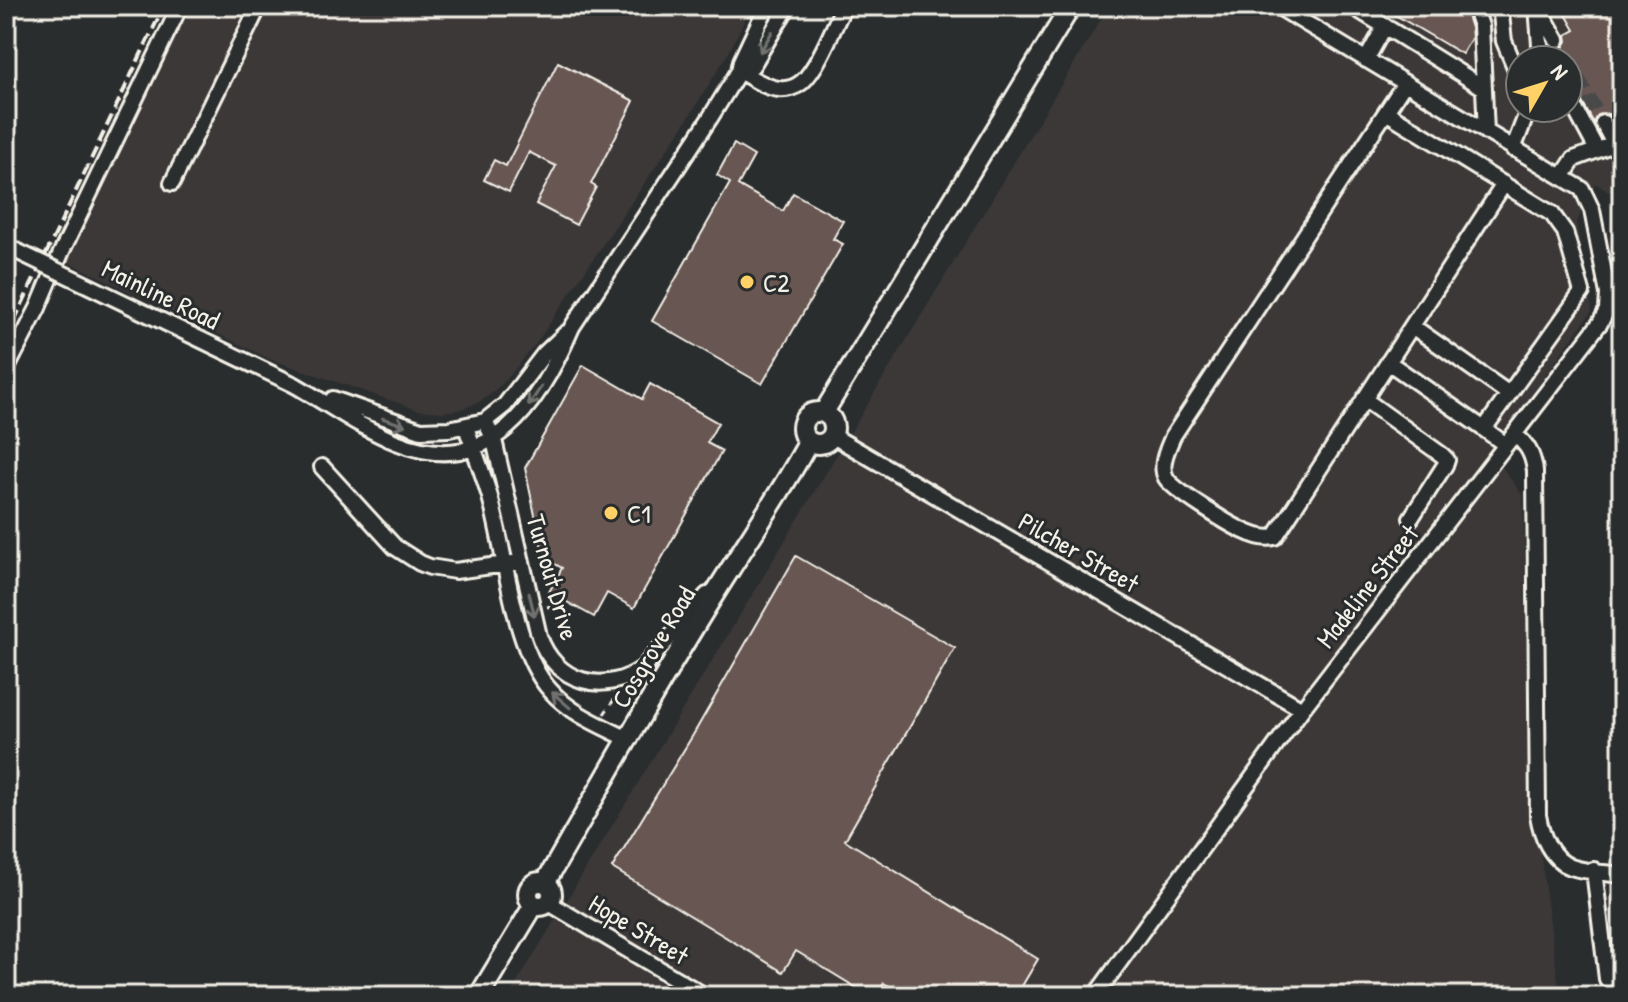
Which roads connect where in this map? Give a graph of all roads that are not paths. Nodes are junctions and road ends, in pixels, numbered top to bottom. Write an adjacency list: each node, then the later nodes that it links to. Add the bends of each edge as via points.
1 (180, 6): 35 (street)
2 (259, 6): 29 (street)
3 (767, 6): 18 (street, Mainline Road)
4 (788, 6): 18 (street, Mainline Road, one-way to 18, via 752,66)
5 (844, 6): 18 (street, via 813,68 799,84 777,89)
6 (1071, 6): 39 (main road)
7 (1277, 6): 12 (street)
8 (1352, 6): 13 (street)
9 (1474, 6): 20 (street, via 1481,26)
10 (1500, 6): 15 (street)
11 (1538, 6): 14 (street); 16 (street)
12 (1302, 12): 17 (street)
13 (1385, 26): 17 (street); 20 (street)
14 (1557, 40)
15 (1505, 44)
16 (1540, 44)
17 (1366, 60): 19 (street)
18 (739, 71): 33 (street, Mainline Road)
19 (1405, 83): 21 (street); 25 (street)
20 (1484, 88): 25 (street)
21 (1386, 112): 30 (street); 38 (street, via 1173,436 1165,454 1166,478 1245,531 1275,537)
22 (1603, 123): 27 (street, via 1614,144)
23 (1523, 124): 26 (street)
24 (1583, 124): 27 (street)
25 (1486, 132): 26 (street)
26 (1513, 149): 28 (street)
27 (1597, 150): 28 (street, via 1574,159)
28 (1562, 177): 44 (street, Madeline Street, via 1582,189 1592,210 1607,310)
29 (172, 183)
30 (1504, 184): 32 (street); 37 (street, via 1552,214 1565,232 1582,292)
31 (6, 246): 36 (street, Mainline Road, bridge)
32 (1412, 326): 34 (street); 37 (street)
33 (572, 327): 40 (street, Mainline Road); 45 (street, Mainline Road, one-way to 45, via 529,405)
34 (1388, 362): 38 (street); 42 (street)
35 (6, 370)
36 (295, 385): 41 (street, Mainline Road, one-way to 41, via 421,430); 47 (street, Mainline Road, via 398,443 435,452)
37 (1509, 394): 42 (street)
38 (1364, 399): 49 (street, via 1447,460)
39 (824, 412): 43 (main road, via 834,422); 46 (main road, via 814,412 803,423)
40 (485, 421): 41 (street, Mainline Road); 45 (street, Turnout Drive)
41 (466, 427): 47 (street, Turnout Drive)
42 (1484, 429): 44 (street)
43 (833, 436): 46 (main road, via 825,443); 53 (street, Pilcher Street)
44 (1510, 439): 53 (street, Madeline Street); 55 (street, via 1525,443 1535,471 1540,830 1559,859 1571,867)
45 (494, 440): 47 (street, Mainline Road); 50 (street, Turnout Drive)
46 (809, 441): 52 (main road, Cosgrove Road)
47 (473, 447): 51 (street, Turnout Drive)
48 (322, 467): 51 (street, via 411,558 455,571)
49 (1411, 518)
50 (521, 561): 51 (street); 52 (street, Turnout Drive, one-way to 52, via 548,655 563,670 599,683 621,680 643,668)
51 (505, 564): 54 (street, Turnout Drive, one-way to 51, via 569,708 540,679 528,654)
52 (729, 571): 54 (main road, Cosgrove Road)
53 (1302, 709): 61 (street, Madeline Street)
54 (628, 739): 57 (main road, Cosgrove Road, via 545,883 529,887 528,899)
55 (1594, 870): 56 (street); 58 (street)
56 (1622, 875)
57 (541, 904): 59 (main road); 60 (street, Hope Street)
58 (1607, 979)
59 (479, 996)
60 (705, 996)
61 (1095, 996)

